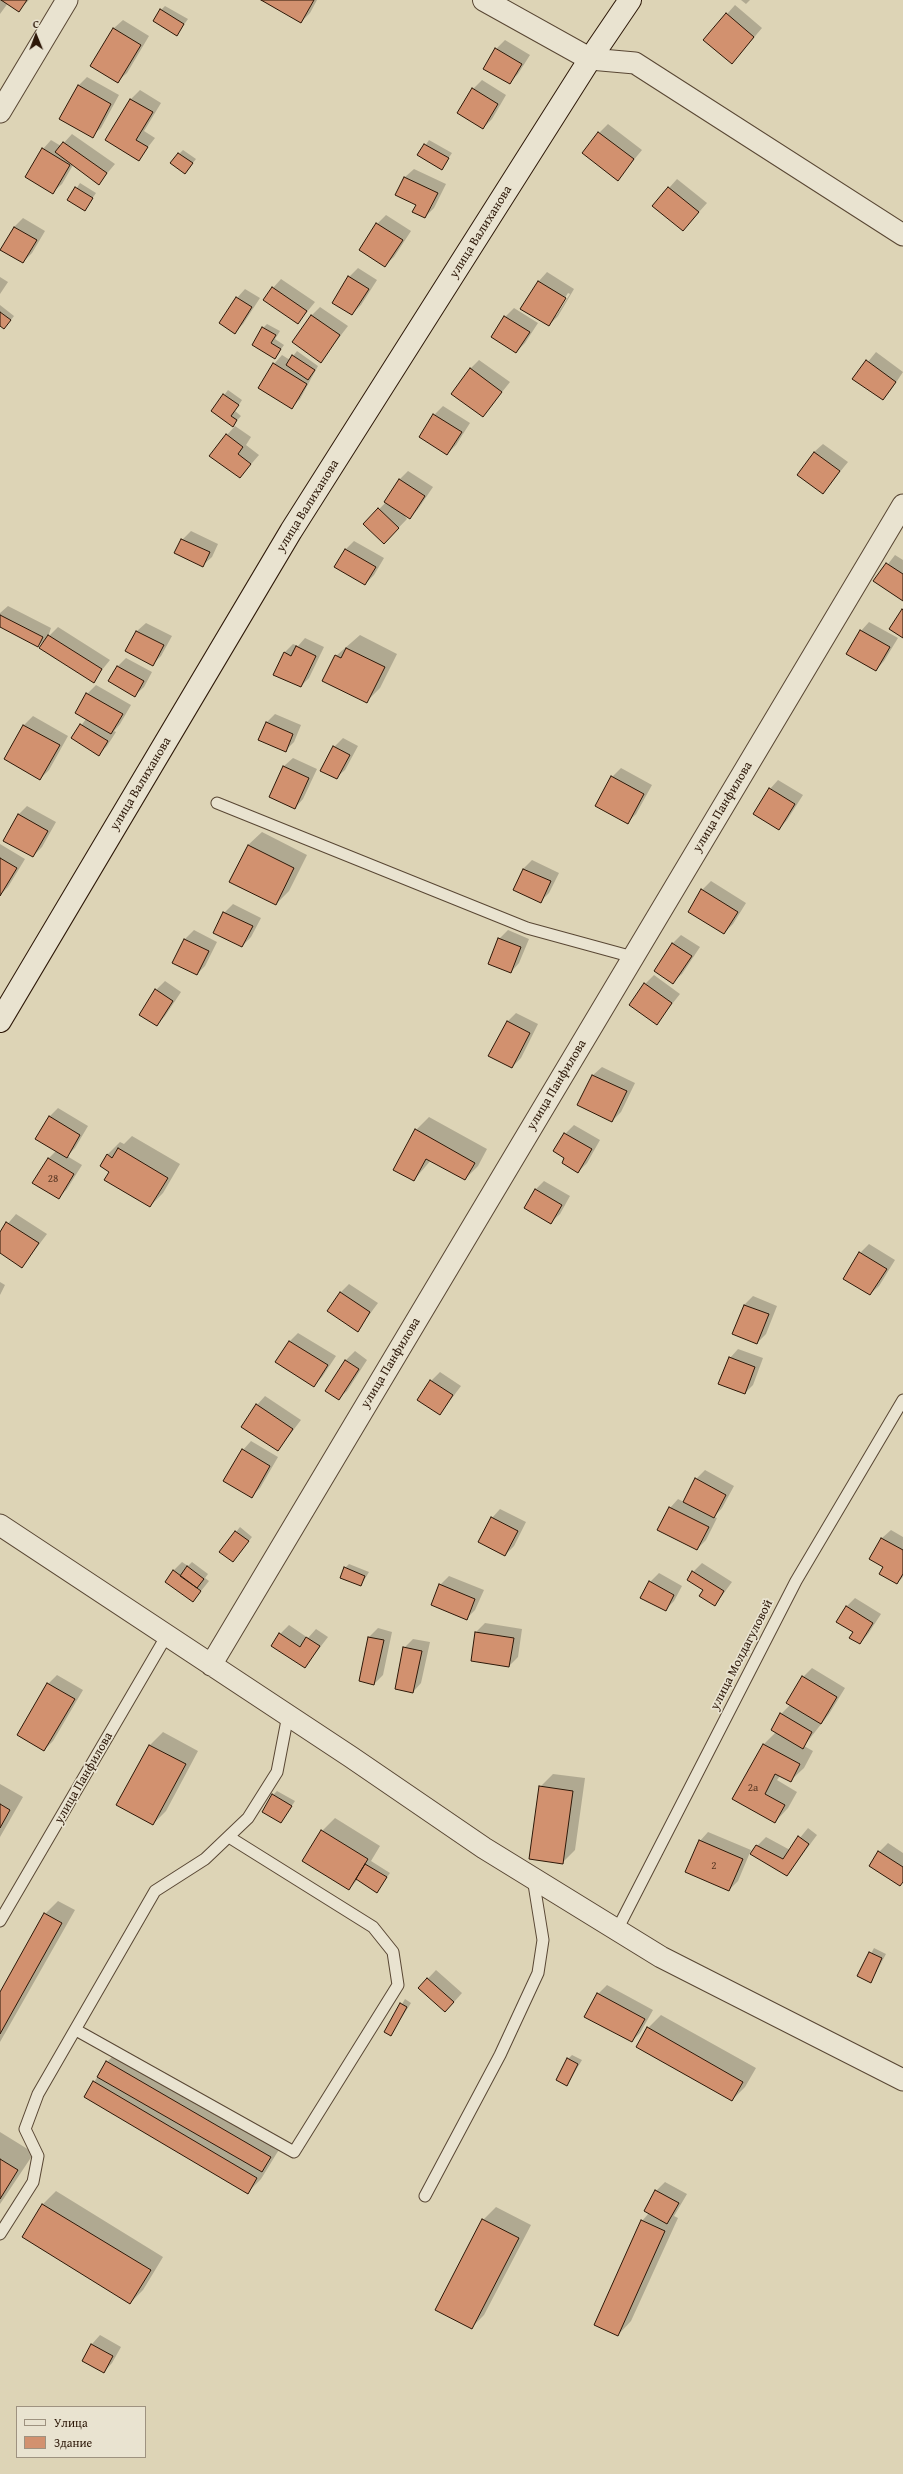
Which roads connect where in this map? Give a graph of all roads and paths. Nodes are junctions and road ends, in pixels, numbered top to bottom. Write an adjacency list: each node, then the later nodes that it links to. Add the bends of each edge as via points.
1 (67, 0): 5 (street)
2 (484, 0): 4 (main road)
3 (630, 0): 4 (main road, улица Валиханова)
4 (590, 59): 6 (street, via 634,63); 10 (main road, улица Валиханова, via 292,531)
5 (0, 112)
6 (903, 235)
7 (903, 505): 9 (street, улица Панфилова)
8 (218, 803): 9 (lane, via 527,928)
9 (633, 957): 14 (street, улица Панфилова)
10 (0, 1021)
11 (903, 1400): 19 (lane, улица Молдагуловой, via 796,1581)
12 (0, 1525): 13 (street)
13 (166, 1635): 14 (street); 18 (lane, улица Панфилова)
14 (211, 1664): 15 (street)
15 (288, 1715): 16 (lane, via 277,1772 248,1818); 17 (street, via 484,1848)
16 (229, 1837): 20 (lane, via 205,1859 155,1891); 20 (lane, via 373,1927 393,1952 398,1985 294,2152)
17 (533, 1878): 19 (street); 22 (lane, via 543,1940 538,1973 500,2055)
18 (0, 1921)
19 (617, 1930): 21 (street, via 661,1957)
20 (76, 2030): 23 (lane, via 38,2094 25,2129 38,2156 33,2182)
21 (903, 2080)
22 (425, 2196)
23 (0, 2234)

